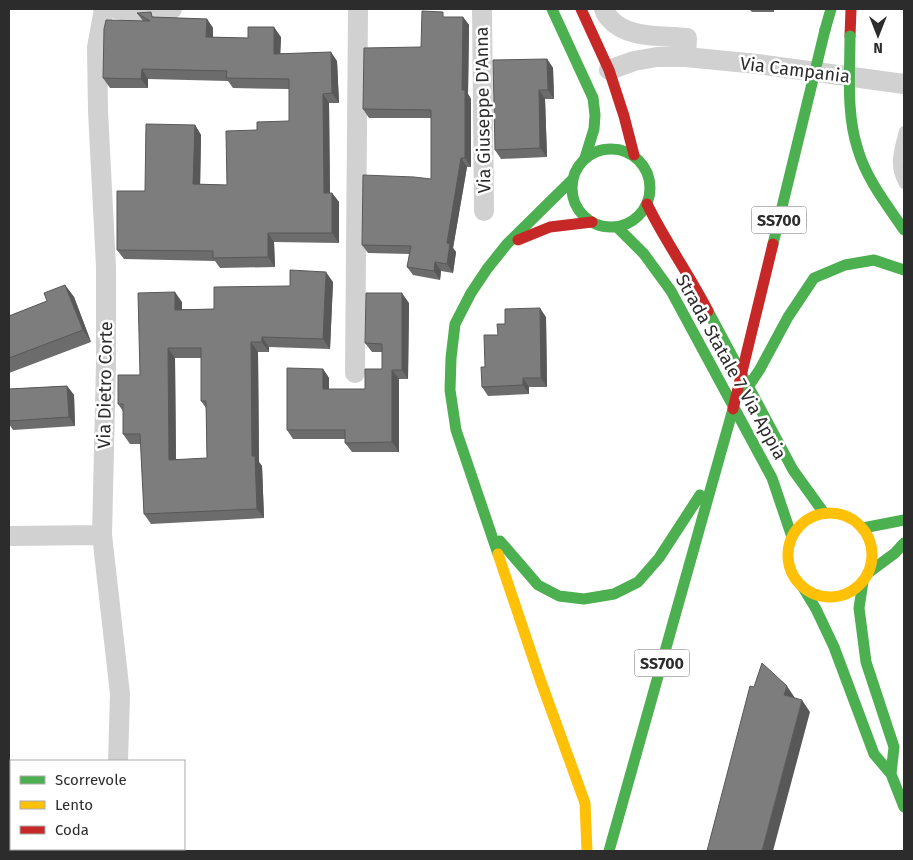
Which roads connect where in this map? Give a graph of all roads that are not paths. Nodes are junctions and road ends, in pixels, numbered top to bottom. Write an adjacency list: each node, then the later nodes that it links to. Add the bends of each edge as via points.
1 (104, 9): 34 (street, Via Dietro Corte, via 97,47 106,276)
2 (116, 9): 3 (street)
3 (172, 9)
4 (358, 9): 26 (street)
5 (482, 9): 20 (street, Via Giuseppe D'Anna)
6 (552, 9): 16 (main road, via 593,98 596,129)
7 (581, 9): 12 (main road)
8 (604, 9): 11 (street, via 610,20 623,29 687,38)
9 (831, 9): 27 (main road, SS700, bridge)
10 (851, 9): 23 (main road, bridge, via 850,109 857,150 876,189)
11 (686, 57): 12 (street, Via Campania, via 649,58); 13 (street, Via Campania)
12 (609, 70): 15 (main road)
13 (904, 84)
14 (904, 131): 18 (lane, via 897,165)
15 (634, 155): 16 (main road, via 609,148); 19 (main road, via 649,177 651,190)
16 (585, 158): 17 (main road)
17 (572, 180): 21 (main road, via 573,200 584,217); 24 (main road, SS700)
18 (904, 184)
19 (647, 204): 22 (main road, via 640,215); 29 (main road, Strada Statale 7 Via Appia, via 692,280 793,470)
20 (484, 211)
21 (592, 222): 22 (main road); 24 (main road, SS700, via 550,227)
22 (617, 227): 35 (main road, Strada Statale 7 Via Appia, via 644,254 671,291 772,478)
23 (904, 230)
24 (507, 244): 32 (main road, SS700, via 471,293 455,324 451,358 450,390 456,430)
25 (904, 270): 27 (main road, SS700, bridge, via 874,260 845,265 814,278)
26 (355, 373)
27 (733, 409): 28 (main road, SS700)
28 (714, 474): 32 (main road, SS700, via 659,558 638,582 614,594 584,599 559,596 538,585); 43 (main road, SS700)
29 (824, 513): 31 (main road, via 839,513 852,518); 35 (main road, via 805,521)
30 (904, 520): 31 (main road)
31 (863, 528): 37 (main road, Strada Statale 7 Via Appia, via 870,538 872,550 872,562)
32 (490, 530): 42 (main road, via 585,803)
33 (9, 536): 34 (street)
34 (102, 536): 39 (street, Via Dietro Corte, via 120,694)
35 (792, 537): 38 (main road, Strada Statale 7 Via Appia, via 789,563)
36 (904, 543): 37 (main road)
37 (866, 578): 38 (main road, via 850,592 834,597 822,596); 40 (main road, Strada Statale 7 Via Appia, via 859,608 866,662 894,747)
38 (802, 586): 40 (main road, Strada Statale 7 Via Appia, via 834,647 874,754)
39 (118, 760)
40 (891, 774): 41 (main road, Strada Statale 7 Via Appia)
41 (904, 807)
42 (587, 851)
43 (609, 851)

